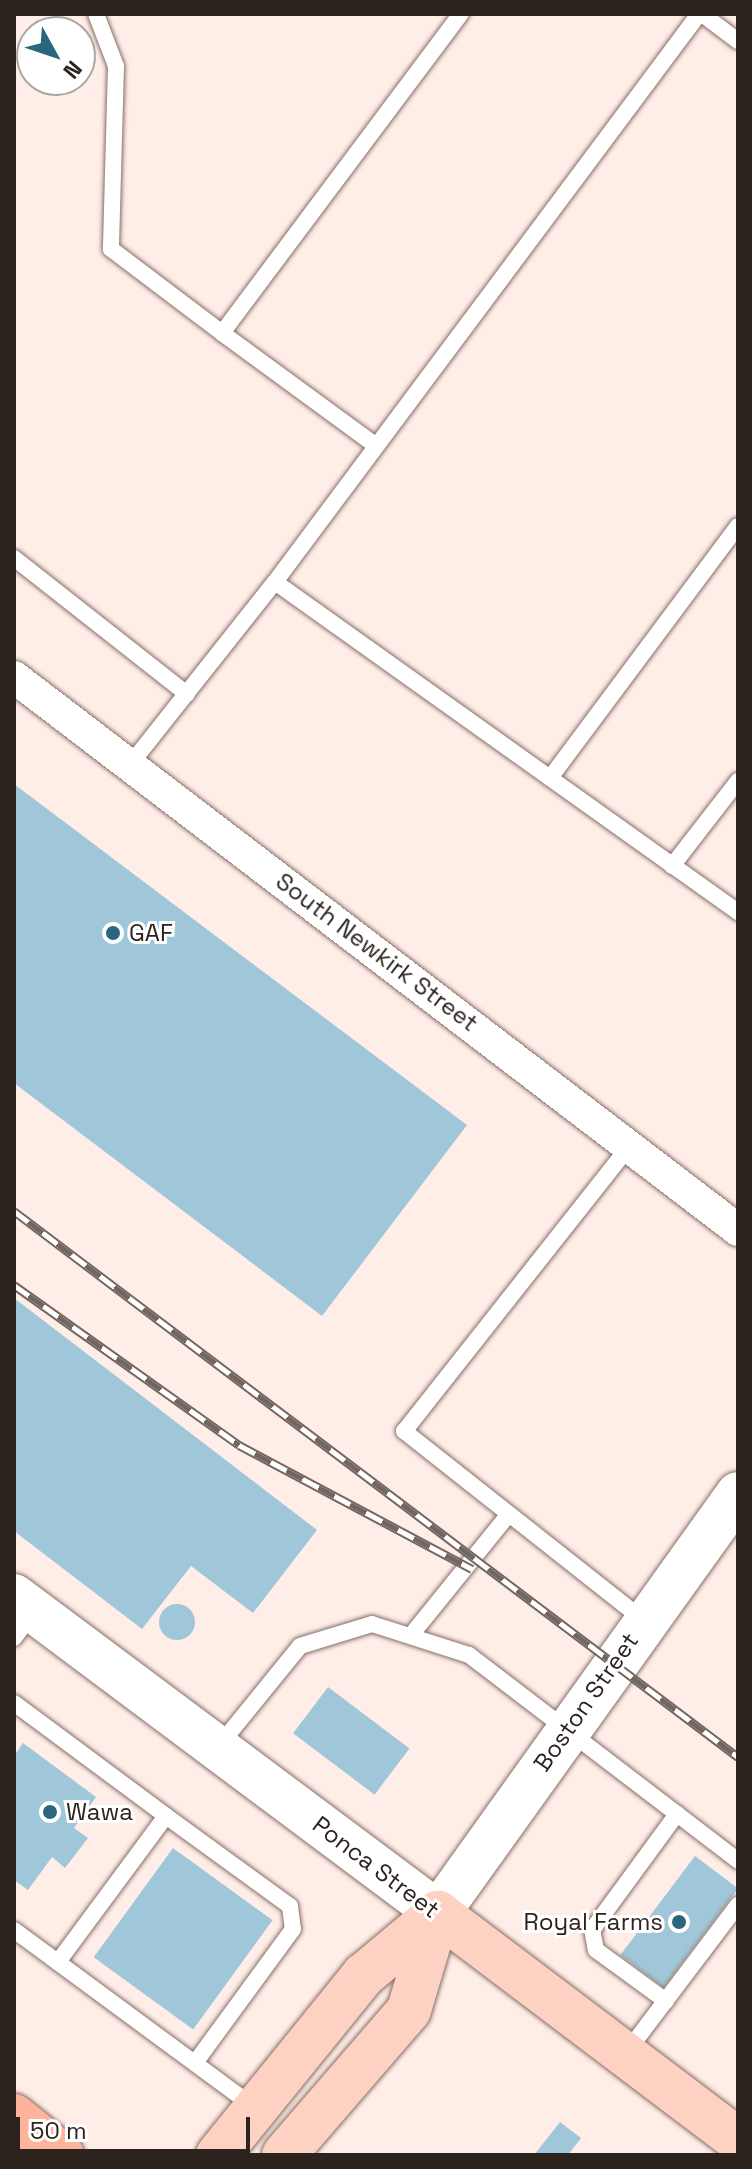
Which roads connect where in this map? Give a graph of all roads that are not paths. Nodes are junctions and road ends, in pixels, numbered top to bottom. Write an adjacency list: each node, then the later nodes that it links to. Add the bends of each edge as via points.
1 (96, 14): 5 (lane, via 116,66 111,249)
2 (461, 14): 5 (lane)
3 (700, 14): 4 (lane); 6 (lane)
4 (738, 41)
5 (222, 333): 6 (lane)
6 (375, 445): 9 (lane)
7 (738, 526): 13 (lane)
8 (14, 558): 11 (lane)
9 (275, 582): 11 (lane); 13 (lane)
10 (14, 677): 12 (street, South Newkirk Street)
11 (187, 694): 12 (lane)
12 (129, 766): 17 (street, South Newkirk Street)
13 (550, 778): 15 (lane)
14 (738, 781): 15 (lane)
15 (672, 866): 16 (lane)
16 (738, 912)
17 (631, 1144): 18 (street, South Newkirk Street); 20 (lane, via 404,1431)
18 (738, 1230)
19 (738, 1494): 22 (main road, Boston Street)
20 (509, 1514): 22 (lane); 23 (lane)
21 (21, 1615): 26 (main road, Ponca Street)
22 (643, 1620): 25 (main road, Boston Street)
23 (412, 1634): 25 (lane, via 469,1655); 26 (lane, via 372,1624 300,1646)
24 (14, 1703): 28 (lane)
25 (567, 1729): 27 (lane); 31 (main road, Boston Street)
26 (217, 1748): 31 (main road, Ponca Street)
27 (677, 1814): 29 (lane); 34 (lane, via 592,1930 596,1950)
28 (166, 1816): 33 (lane); 36 (lane, via 290,1906 292,1918 293,1929)
29 (738, 1861)
30 (738, 1905): 34 (lane)
31 (438, 1913): 35 (main road, Ponca Street); 37 (main road, via 364,1975); 42 (main road, via 409,2010)
32 (14, 1930): 33 (lane)
33 (58, 1962): 36 (lane)
34 (666, 2001): 35 (lane)
35 (625, 2055): 39 (main road, Ponca Street)
36 (195, 2063): 37 (lane)
37 (253, 2106): 41 (main road)
38 (14, 2116): 40 (highway)
39 (738, 2140)
40 (62, 2155)
41 (218, 2155)
42 (284, 2155)

